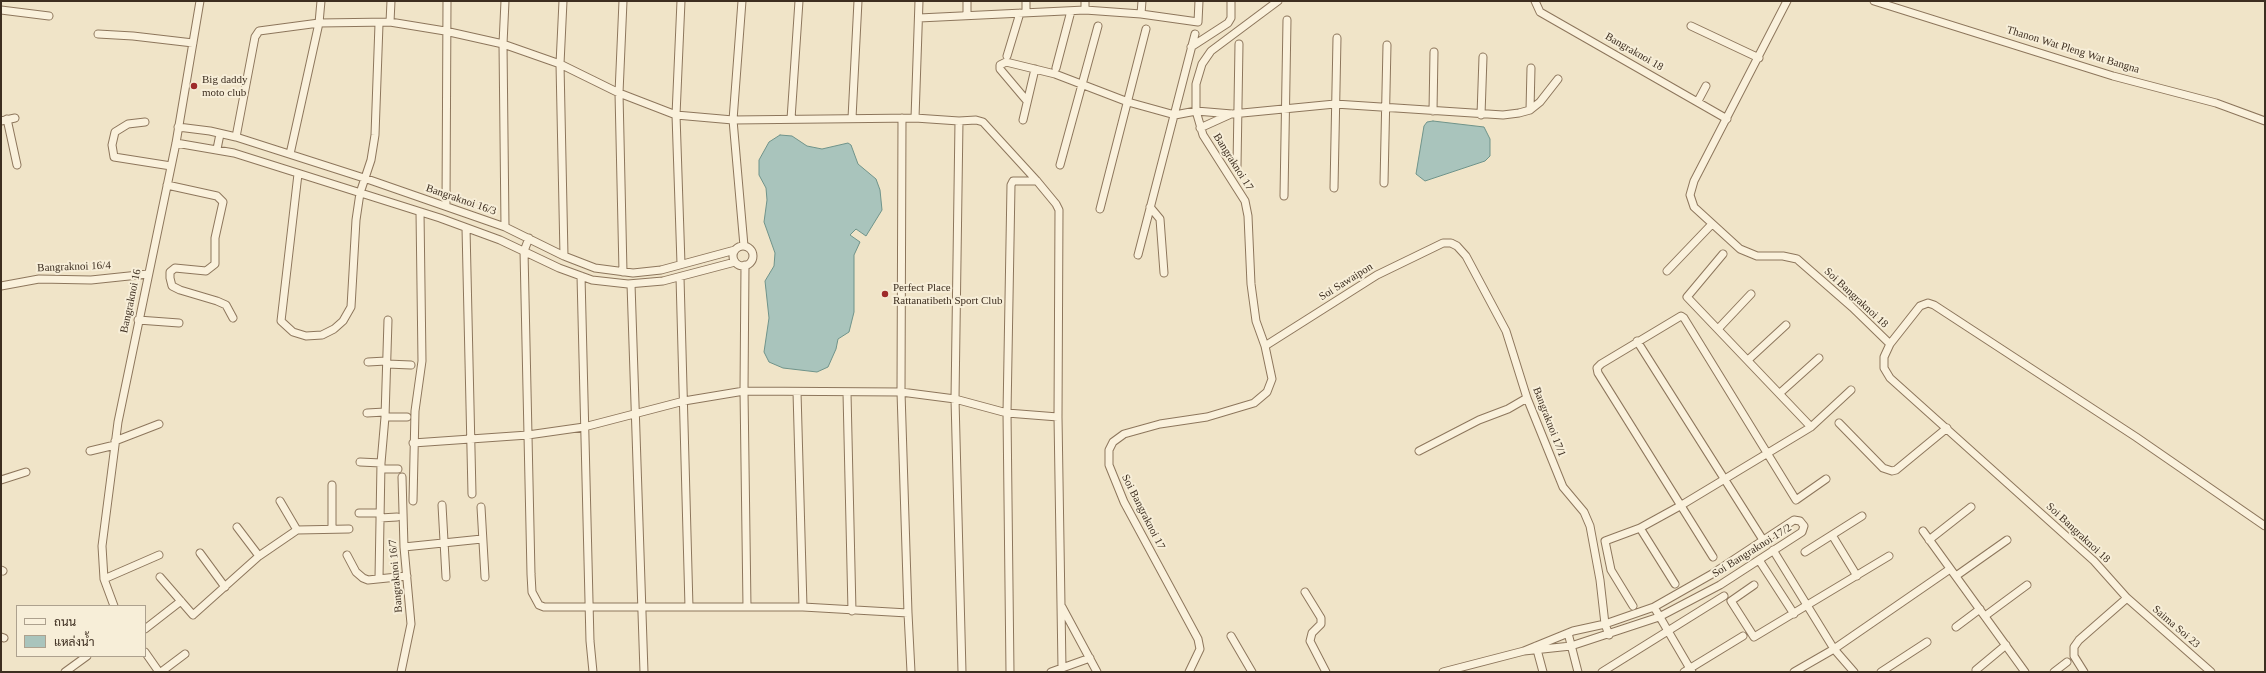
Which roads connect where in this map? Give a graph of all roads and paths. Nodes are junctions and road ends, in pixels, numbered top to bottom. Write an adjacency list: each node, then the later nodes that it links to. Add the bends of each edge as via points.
1 (200, 1): 42 (street, Bangraknoi 16)
2 (321, 1): 33 (street)
3 (391, 1): 32 (street)
4 (447, 1): 38 (street)
5 (505, 1): 43 (street)
6 (563, 1): 51 (street)
7 (624, 1): 58 (street)
8 (681, 1): 69 (street)
9 (742, 1): 79 (street)
10 (799, 1): 76 (street)
11 (858, 1): 73 (street)
12 (919, 1): 30 (street)
13 (967, 1): 28 (street)
14 (1026, 1): 26 (street)
15 (1085, 1): 24 (street)
16 (1142, 1): 27 (street)
17 (1199, 1): 27 (street, via 1198,22)
18 (1231, 1): 46 (street, via 1231,18 1228,23)
19 (1278, 1): 66 (street, Bangraknoi 17, via 1211,51 1202,64 1196,84)
20 (1535, 1): 60 (street, Bangraknoi 18, via 1540,12)
21 (1787, 1): 50 (street, Soi Bangraknoi 18)
22 (1874, 1): 83 (street, Thanon Wat Pleng Wat Bangna, via 2113,76 2216,103)
23 (1, 10): 29 (street)
24 (1085, 10): 25 (street); 27 (street)
25 (1071, 11): 26 (street); 52 (street)
26 (1023, 13): 28 (street); 48 (street)
27 (1141, 14)
28 (967, 15): 30 (street)
29 (49, 16)
30 (919, 18): 75 (street)
31 (1287, 20): 64 (street)
32 (390, 22): 34 (street); 38 (street)
33 (319, 24): 34 (street); 87 (street, via 259,31 255,37); 90 (street)
34 (379, 24): 96 (street, via 375,135)
35 (1098, 26): 56 (street)
36 (1691, 26): 50 (street)
37 (1146, 29): 61 (street)
38 (445, 31): 43 (street); 103 (street)
39 (98, 34): 42 (street)
40 (1194, 34): 46 (street)
41 (1337, 38): 62 (street)
42 (193, 43): 84 (street, Bangraknoi 16)
43 (503, 44): 51 (street); 108 (street)
44 (1239, 44): 68 (street)
45 (1387, 45): 63 (street)
46 (1192, 47): 70 (street)
47 (1434, 52): 67 (street)
48 (1007, 56)
49 (1483, 57): 71 (street)
50 (1759, 58): 77 (street, Soi Bangraknoi 18)
51 (560, 64): 58 (street); 117 (street)
52 (1056, 68)
53 (1531, 68): 65 (street)
54 (1035, 69): 56 (street); 59 (street); 59 (street, via 1006,62 1000,65 1000,69)
55 (1558, 78): 65 (street, via 1544,98)
56 (1083, 85): 61 (street); 92 (street)
57 (1706, 86): 60 (street)
58 (619, 93): 69 (street); 121 (street)
59 (1027, 101): 80 (street)
60 (1698, 101): 77 (street, Bangraknoi 18)
61 (1128, 102): 70 (street); 105 (street)
62 (1335, 104): 63 (street); 64 (street); 100 (street)
63 (1385, 106): 67 (street); 98 (street)
64 (1286, 108): 68 (street); 102 (street)
65 (1530, 110): 71 (street, via 1509,115)
66 (1196, 111): 68 (street); 70 (street); 85 (street, Bangraknoi 17)
67 (1433, 111): 71 (street)
68 (1235, 114): 85 (street); 94 (street)
69 (676, 115): 79 (street); 119 (street)
70 (1175, 115): 104 (street)
71 (1480, 115)
72 (16, 118): 78 (street)
73 (852, 118): 74 (street); 76 (street)
74 (902, 118): 75 (street); 147 (street)
75 (915, 118): 81 (street)
76 (791, 119): 79 (street)
77 (1727, 119): 107 (street, Soi Bangraknoi 18, via 1694,180 1690,195 1694,208)
78 (4, 120): 91 (street)
79 (734, 120): 112 (street)
80 (1023, 120)
81 (959, 121): 97 (street, via 983,122); 151 (street)
82 (145, 122): 93 (street, via 128,124 115,132 112,145 114,157)
83 (2265, 122)
84 (178, 127): 86 (street, Bangraknoi 16/3); 88 (street, Bangraknoi 16)
85 (1200, 128): 138 (street, Bangraknoi 17, via 1212,153 1245,201 1256,321)
86 (220, 134): 87 (street, Bangraknoi 16/3); 89 (street)
87 (236, 137): 90 (street, Bangraknoi 16/3)
88 (176, 143): 89 (street); 93 (street, Bangraknoi 16)
89 (217, 149): 95 (street)
90 (290, 154): 96 (street, Bangraknoi 16/3)
91 (17, 165)
92 (1060, 165)
93 (170, 166): 99 (street, Bangraknoi 16)
94 (1237, 166)
95 (298, 174): 101 (street); 101 (street, via 281,310 281,321 292,332 306,336 322,335 343,321 351,306)
96 (367, 180): 101 (street); 103 (street, Bangraknoi 16/3)
97 (1037, 181): 154 (street, via 1013,180 1011,185); 158 (street, via 1059,210)
98 (1384, 183)
99 (167, 185): 124 (street, Bangraknoi 16); 130 (street, via 217,196 223,202 216,227 215,264 206,271 175,268 170,272 170,278 172,286 180,290 226,305)
100 (1334, 188)
101 (360, 193): 106 (street)
102 (1284, 196)
103 (446, 206): 108 (street, Bangraknoi 16/3)
104 (1150, 208): 116 (street); 123 (street, via 1156,211 1160,219)
105 (1100, 209)
106 (420, 212): 109 (street); 167 (street, via 422,361)
107 (1712, 224): 122 (street); 137 (street, Soi Bangraknoi 18, via 1740,249 1757,256 1797,259)
108 (505, 227): 110 (street, Bangraknoi 16/3)
109 (466, 228): 114 (street); 165 (street)
110 (529, 238): 114 (street); 117 (street, Bangraknoi 16/3)
111 (1443, 244): 138 (street, Soi Sawaipon, via 1377,275); 150 (street, Bangraknoi 17/1, via 1451,243 1457,246 1466,256 1506,331)
112 (744, 246): 113 (street); 120 (street, via 752,253 750,262)
113 (735, 250): 118 (street); 119 (street, Bangraknoi 16/3)
114 (524, 251): 125 (street); 164 (street)
115 (1724, 254): 135 (street, via 1687,297)
116 (1138, 255)
117 (564, 256): 121 (street, Bangraknoi 16/3, via 595,268)
118 (735, 262): 120 (street); 126 (street)
119 (681, 264): 121 (street, Bangraknoi 16/3, via 661,270)
120 (745, 265): 145 (street)
121 (623, 272)
122 (1667, 272)
123 (1164, 273)
124 (148, 274): 128 (street, Bangraknoi 16/4, via 91,280 39,278); 131 (street, Bangraknoi 16)
125 (581, 276): 127 (street, via 592,280); 162 (street)
126 (680, 276): 127 (street, via 663,282); 152 (street)
127 (631, 284): 155 (street)
128 (1, 286)
129 (1751, 294): 135 (street)
130 (233, 318)
131 (138, 320): 133 (street); 166 (street, Bangraknoi 16)
132 (388, 320): 142 (street)
133 (179, 323)
134 (1786, 326): 140 (street)
135 (1718, 329): 140 (street)
136 (1637, 341): 170 (street, via 1676,317 1684,318); 178 (street); 184 (street, via 1601,364 1598,373)
137 (1890, 344): 163 (street, Soi Bangraknoi 18, via 1884,357 1884,368 1890,378); 191 (street, via 1920,306 1928,303 1934,305 2136,437)
138 (1265, 346): 278 (street, Soi Bangraknoi 17, via 1272,379 1267,392 1254,403 1207,417 1160,424 1124,434 1113,442 1109,450 1110,465 1124,502 1198,639 1200,649)
139 (1819, 358): 149 (street)
140 (1748, 360): 149 (street)
141 (368, 362): 142 (street)
142 (386, 362): 143 (street); 156 (street)
143 (411, 365)
144 (1851, 390): 161 (street)
145 (744, 391): 146 (street); 152 (street); 238 (street)
146 (797, 392): 148 (street); 240 (street)
147 (901, 392): 148 (street); 151 (street); 243 (street)
148 (847, 393): 242 (street)
149 (1780, 393): 161 (street)
150 (1527, 398): 169 (street); 247 (street, Bangraknoi 17/1, via 1563,487 1584,512 1590,526)
151 (955, 399): 154 (street); 274 (street)
152 (684, 401): 155 (street); 237 (street)
153 (367, 413): 156 (street)
154 (1007, 413): 158 (street); 275 (street)
155 (634, 414): 162 (street); 232 (street)
156 (385, 415): 157 (street); 172 (street)
157 (407, 417)
158 (1058, 417): 233 (street)
159 (1840, 423): 163 (street, via 1883,468 1892,471)
160 (159, 424): 166 (street)
161 (1811, 427): 170 (street)
162 (584, 428): 164 (street); 236 (street)
163 (1947, 428): 229 (street, Soi Bangraknoi 18, via 2094,561)
164 (528, 435): 165 (street); 236 (street, via 532,592 539,605 544,607)
165 (470, 440): 167 (street); 180 (street)
166 (115, 443): 168 (street); 222 (street, Bangraknoi 16, via 102,546)
167 (413, 443): 182 (street)
168 (90, 451)
169 (1418, 451)
170 (1766, 454): 176 (street, via 1796,500); 178 (street)
171 (360, 462): 172 (street)
172 (381, 466): 173 (street); 188 (street)
173 (398, 470)
174 (26, 472): 177 (street)
175 (402, 477): 204 (street, Bangraknoi 16/7)
176 (1826, 479)
177 (1, 480)
178 (1725, 480): 184 (street); 200 (street)
179 (332, 485): 194 (street)
180 (472, 494)
181 (280, 501): 196 (street)
182 (413, 501)
183 (442, 505): 203 (street)
184 (1680, 506): 193 (street); 212 (street)
185 (481, 507): 199 (street)
186 (1972, 507): 201 (street)
187 (359, 513): 188 (street)
188 (380, 516): 190 (street); 221 (street)
189 (1862, 516): 198 (street)
190 (397, 517)
191 (2265, 526)
192 (237, 527): 210 (street)
193 (1640, 528): 223 (street); 234 (street, via 1606,541 1611,570)
194 (332, 529): 195 (street); 196 (street)
195 (349, 529)
196 (297, 530): 210 (street)
197 (1922, 531): 201 (street)
198 (1832, 535): 206 (street); 217 (street)
199 (482, 540): 203 (street); 216 (street)
200 (1763, 540): 205 (street, Soi Bangraknoi 17/2, via 1794,520 1800,521 1804,526 1802,532); 239 (street, Soi Bangraknoi 17/2, via 1712,574)
201 (1929, 540): 214 (street)
202 (2007, 540): 218 (street)
203 (444, 542): 204 (street); 220 (street)
204 (404, 547): 215 (street, Bangraknoi 16/7)
205 (1773, 550): 213 (street, Soi Bangraknoi 17/2); 235 (street)
206 (1805, 552)
207 (200, 553): 226 (street)
208 (159, 555): 222 (street)
209 (347, 555): 221 (street, via 356,572 363,578)
210 (259, 556): 226 (street)
211 (1889, 556): 217 (street)
212 (1713, 557)
213 (1759, 560): 244 (street); 246 (street, Soi Bangraknoi 17/2, via 1720,585)
214 (1950, 569): 218 (street); 259 (street)
215 (407, 576): 221 (street); 270 (street, Bangraknoi 16/7, via 411,629)
216 (485, 576)
217 (1856, 576): 235 (street)
218 (1956, 576): 241 (street)
219 (160, 577): 230 (street)
220 (446, 577)
221 (379, 578)
222 (104, 579): 231 (street, Bangraknoi 16)
223 (1675, 584)
224 (1754, 585): 244 (street, via 1731,601 1752,636 1757,637)
225 (2027, 585): 245 (street)
226 (225, 587): 230 (street, via 193,616)
227 (1305, 592): 280 (street, via 1321,618 1321,624 1312,633 1310,641)
228 (1724, 596): 250 (street)
229 (2127, 598): 290 (street, via 2074,647 2074,656); 291 (street, Saima Soi 23)
230 (181, 601): 249 (street)
231 (114, 605)
232 (641, 606): 236 (street); 237 (street); 272 (street)
233 (1061, 606): 263 (street); 265 (street)
234 (1633, 606)
235 (1808, 606): 244 (street); 259 (street)
236 (589, 607): 271 (street)
237 (689, 607): 238 (street)
238 (747, 607): 240 (street)
239 (1654, 607): 246 (street); 247 (street, Soi Bangraknoi 17/2)
240 (803, 608): 242 (street)
241 (1980, 609): 245 (street); 248 (street)
242 (852, 611): 243 (street)
243 (908, 613): 273 (street)
244 (1794, 614)
245 (1985, 616): 256 (street)
246 (1659, 617): 250 (street); 252 (street, Soi Bangraknoi 17/2)
247 (1605, 624): 251 (street, Soi Bangraknoi 17/2); 252 (street, Bangraknoi 17/1)
248 (1956, 627)
249 (146, 628)
250 (1667, 631): 267 (street); 284 (street)
251 (1568, 633): 257 (street); 258 (street, Soi Bangraknoi 17/2)
252 (1609, 635): 257 (street, Soi Bangraknoi 17/2)
253 (1231, 636): 279 (street)
254 (1743, 636): 267 (street)
255 (1927, 642): 287 (street)
256 (2006, 645): 266 (street); 288 (street)
257 (1571, 646): 258 (street, Soi Bangraknoi 17/2); 283 (street)
258 (1536, 648): 281 (street, Soi Bangraknoi 17/2); 282 (street)
259 (1834, 649): 285 (street); 286 (street)
260 (146, 653): 269 (street)
261 (186, 654): 269 (street)
262 (86, 657): 268 (street)
263 (1090, 658): 265 (street); 277 (street)
264 (2067, 662): 289 (street)
265 (1062, 668): 276 (street)
266 (1976, 670)
267 (1689, 671)
268 (65, 672)
269 (160, 672)
270 (401, 672)
271 (593, 672)
272 (644, 672)
273 (911, 672)
274 (962, 672)
275 (1010, 672)
276 (1051, 672)
277 (1097, 672)
278 (1189, 672)
279 (1252, 672)
280 (1326, 672)
281 (1443, 672)
282 (1544, 672)
283 (1578, 672)
284 (1602, 672)
285 (1794, 672)
286 (1854, 672)
287 (1881, 672)
288 (2025, 672)
289 (2054, 672)
290 (2084, 672)
291 (2211, 672)

